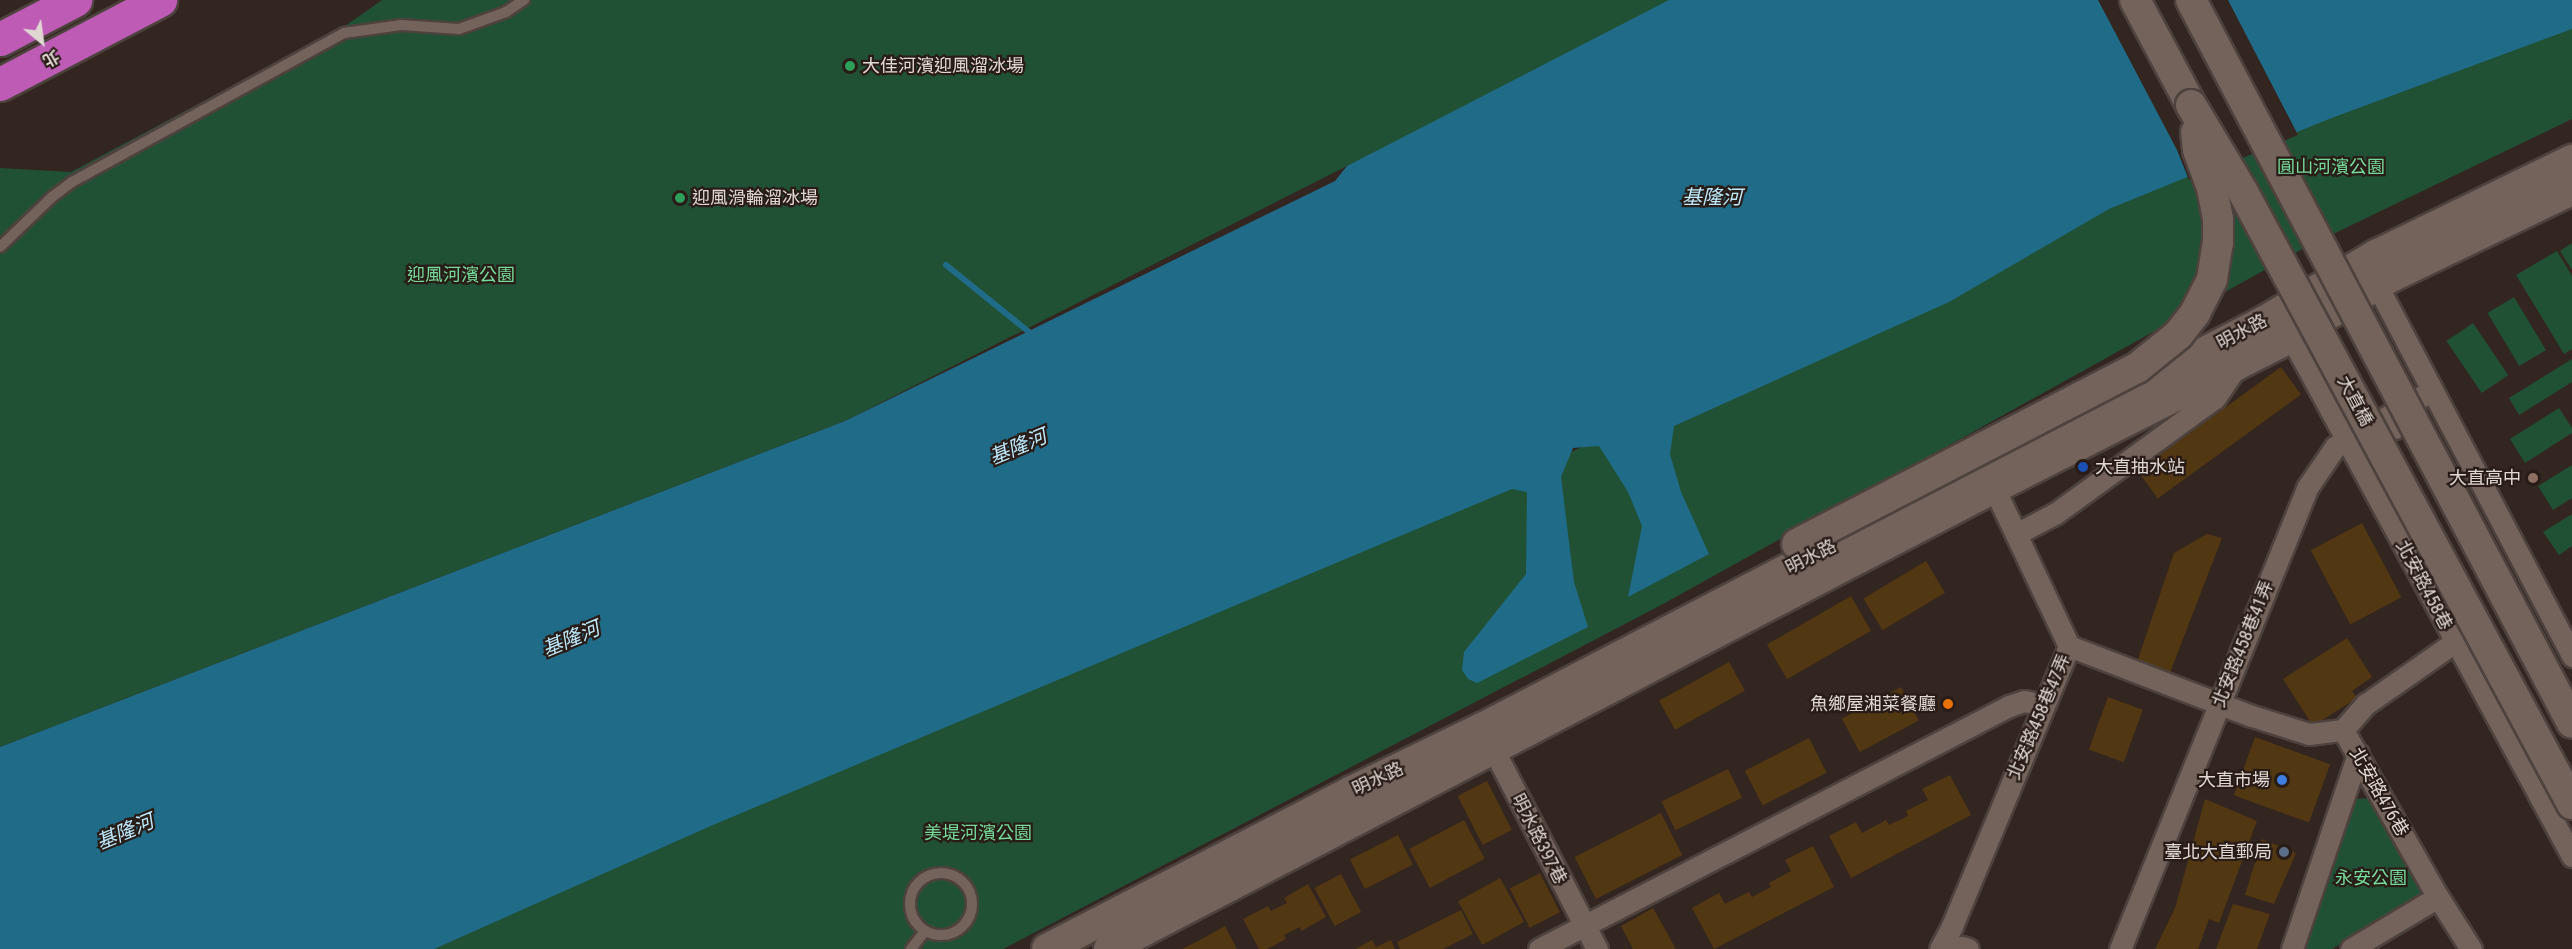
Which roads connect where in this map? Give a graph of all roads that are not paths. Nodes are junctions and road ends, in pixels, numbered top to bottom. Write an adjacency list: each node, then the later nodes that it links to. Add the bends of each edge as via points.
1 (75, 0): 6 (highway)
2 (160, 0): 7 (highway)
3 (524, 0): 11 (lane, via 506,12 459,29 401,25 344,33 72,182)
4 (2135, 0): 8 (main road, 大直橋)
5 (2191, 0): 24 (main road, bridge)
6 (0, 39)
7 (0, 84)
8 (2191, 105): 28 (main road, bridge, via 2198,150 2212,188 2218,243 2212,279 2195,313 2178,335 2137,368 1405,753); 29 (main road, 大直橋, bridge, via 2243,192)
9 (2572, 160): 12 (main road, 明水路)
10 (2572, 190): 12 (main road, 明水路)
11 (0, 247)
12 (2370, 273): 13 (main road, 明水路); 15 (street)
13 (2284, 325): 14 (main road, 明水路); 16 (street, 北安路458巷); 26 (main road, 明水路)
14 (2238, 364): 17 (main road, 明水路); 18 (street, via 2215,398 2056,513)
15 (2431, 391): 16 (street, 北安路458巷41弄, via 2393,425); 21 (street)
16 (2345, 441): 19 (street, 北安路458巷); 22 (street, 北安路458巷41弄, via 2335,447 2307,488)
17 (1994, 488): 18 (street, 北安路458巷47弄); 26 (main road, 明水路)
18 (2016, 534): 20 (street, 北安路458巷47弄)
19 (2455, 642): 25 (street, via 2366,704); 30 (street, 北安路458巷)
20 (2069, 646): 22 (street, 北安路476巷); 23 (street, 北安路458巷47弄)
21 (2572, 656)
22 (2219, 702): 25 (street, 北安路476巷, via 2249,716 2309,734); 42 (street, 北安路458巷41弄)
23 (2044, 705): 32 (street, via 2024,701 2009,706); 39 (street, 北安路458巷47弄)
24 (2572, 723)
25 (2343, 730): 27 (street, 北安路476巷)
26 (1488, 739): 28 (main road, 明水路); 32 (street, 明水路397巷); 36 (main road, 明水路)
27 (2358, 754): 31 (street, 北安路476巷); 43 (street)
28 (1352, 791): 35 (main road, 明水路)
29 (2572, 804)
30 (2572, 856)
31 (2438, 897): 44 (street); 45 (street, 北安路476巷)
32 (1583, 926): 37 (street); 38 (street, 明水路397巷)
33 (925, 931): 33 (lane, via 946,935 964,925 972,908 962,881 934,874 917,885 910,904 917,924); 34 (lane)
34 (911, 949)
35 (1047, 949)
36 (1109, 949)
37 (1539, 949)
38 (1597, 949)
39 (1940, 949)
40 (1951, 949): 41 (street)
41 (1968, 949)
42 (2120, 949)
43 (2292, 949)
44 (2351, 949)
45 (2471, 949)

